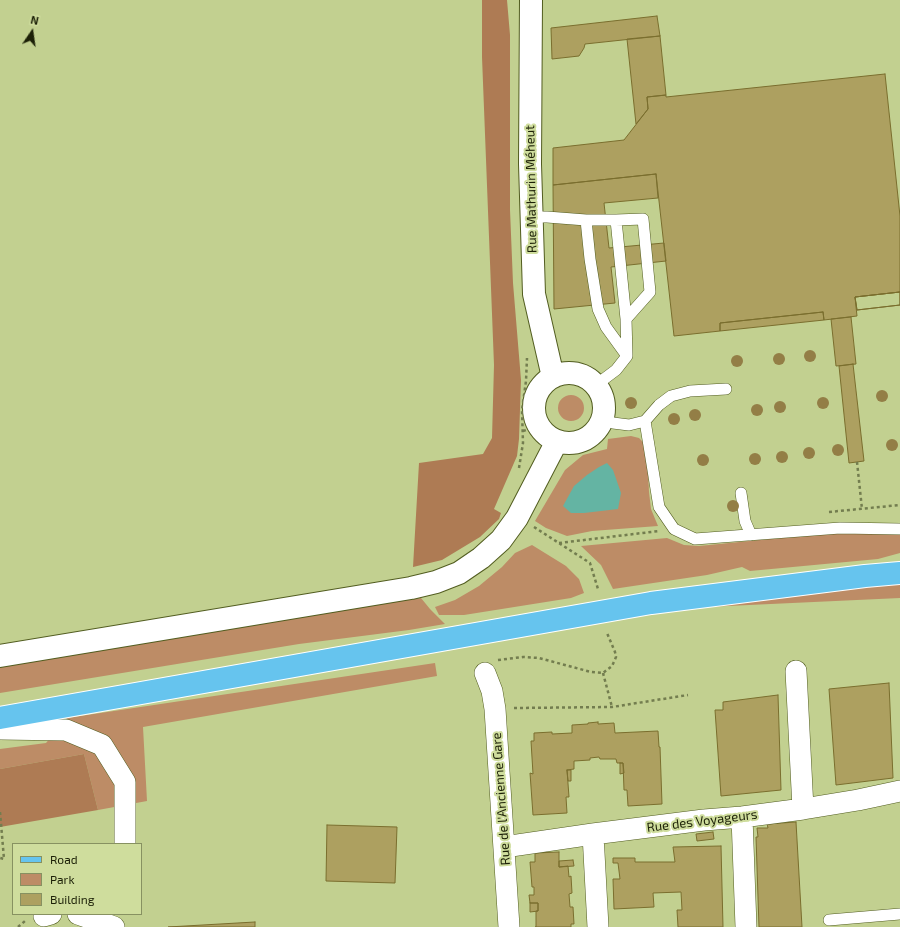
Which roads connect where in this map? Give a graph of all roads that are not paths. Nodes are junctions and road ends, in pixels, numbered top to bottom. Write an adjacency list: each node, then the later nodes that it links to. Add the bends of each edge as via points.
1 (531, 0): 2 (street, Rue Mathurin Méheut)
2 (531, 217): 3 (lane); 7 (street, Rue Mathurin Méheut, via 534,294)
3 (586, 220): 4 (lane); 6 (lane, via 598,309 606,327)
4 (616, 220): 5 (lane); 5 (lane, via 643,219 650,292)
5 (626, 320): 6 (lane)
6 (627, 356): 8 (lane, via 616,370)
7 (553, 377): 8 (street, via 564,373 576,374); 12 (street, via 544,383 538,393 531,429)
8 (596, 385): 10 (street, via 605,406)
9 (726, 389): 11 (lane, via 690,391 671,396)
10 (603, 418): 11 (lane, via 613,423 629,425); 12 (street, via 590,437 580,442)
11 (645, 421): 15 (lane, via 659,507 674,530 695,539)
12 (557, 441): 17 (street, via 517,518 501,540 482,558 459,573 436,582)
13 (741, 493): 15 (lane, via 745,521)
14 (900, 529): 15 (lane, via 840,528)
15 (751, 535)
16 (900, 573): 20 (main road, via 651,603)
17 (0, 656)
18 (796, 671): 23 (street)
19 (485, 673): 27 (street, Rue de l'Ancienne Gare, via 495,709)
20 (0, 718)
21 (0, 729): 26 (street, via 66,730 102,745 125,782)
22 (900, 791): 23 (street, Rue des Voyageurs)
23 (803, 809): 24 (street, Rue des Voyageurs)
24 (742, 817): 25 (street, Rue des Voyageurs); 36 (street)
25 (593, 834): 27 (street, Rue des Voyageurs); 35 (street)
26 (125, 843)
27 (504, 847): 34 (street, Rue de l'Ancienne Gare)
28 (900, 914): 31 (lane)
29 (81, 915): 32 (street)
30 (126, 915): 33 (street)
31 (829, 920)
32 (114, 927)
33 (125, 927)
34 (509, 927)
35 (598, 927)
36 (746, 927)

